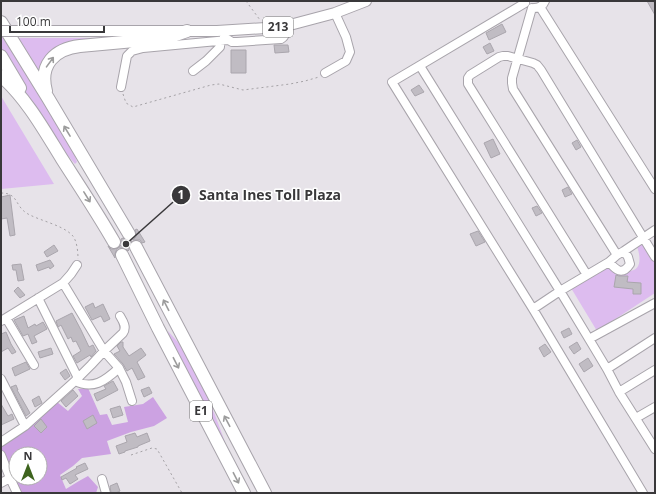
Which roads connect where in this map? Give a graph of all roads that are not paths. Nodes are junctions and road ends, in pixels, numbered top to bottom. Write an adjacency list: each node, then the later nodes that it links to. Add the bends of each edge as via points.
1 (366, 1): 4 (main road, 213)
2 (525, 2): 3 (street, via 530,7); 12 (street)
3 (539, 5): 11 (street); 19 (street)
4 (335, 13): 6 (main road, 213); 14 (street, via 350,52 346,61)
5 (1, 22): 17 (highway)
6 (286, 26): 9 (main road, 213); 9 (street, via 286,33 281,39 237,42)
7 (1, 31): 8 (main road, 213, bridge)
8 (187, 32): 9 (main road, 213); 17 (highway, one-way to 8, via 44,83 45,69 50,60 61,51 74,47 168,38)
9 (222, 37): 13 (street, via 220,47); 16 (street, via 132,51 128,56)
10 (1, 56): 18 (highway)
11 (518, 59): 22 (street, via 533,63 541,70); 25 (street, via 512,78 513,89); 30 (street, via 499,57 470,75 468,84)
12 (420, 66): 32 (street); 35 (street, via 392,82)
13 (194, 71)
14 (325, 74)
15 (1, 76): 18 (highway, via 16,90)
16 (121, 88)
17 (48, 98): 21 (highway, one-way to 17)
18 (38, 121): 23 (highway, one-way to 23)
19 (655, 189)
20 (655, 230): 22 (street)
21 (128, 234)
22 (644, 237): 25 (street); 27 (street)
23 (114, 242)
24 (136, 247): 59 (highway, E1, one-way to 24)
25 (621, 253): 28 (street); 28 (street, via 628,257 630,264 626,270 616,269)
26 (122, 255): 58 (highway, E1, one-way to 58)
27 (655, 257)
28 (609, 262): 30 (street)
29 (77, 265): 31 (street)
30 (587, 275): 32 (street)
31 (63, 283): 33 (street); 40 (street)
32 (560, 291): 35 (street); 39 (street)
33 (38, 298): 37 (street); 46 (street)
34 (655, 302): 39 (street)
35 (533, 309): 60 (street)
36 (120, 316): 40 (street, via 125,330)
37 (4, 320): 41 (street)
38 (655, 338): 43 (street)
39 (588, 339): 43 (street)
40 (104, 350): 42 (street); 46 (street)
41 (34, 364)
42 (118, 368): 46 (street, via 102,382 93,385 85,385); 48 (street)
43 (607, 369): 47 (street)
44 (655, 370): 47 (street)
45 (1, 379): 51 (street)
46 (76, 379): 51 (street)
47 (619, 392): 50 (street)
48 (132, 401)
49 (655, 407): 50 (street)
50 (636, 418): 53 (street)
51 (25, 426): 52 (street)
52 (1, 442)
53 (654, 445)
54 (1, 455): 55 (street)
55 (8, 473)
56 (102, 479): 57 (street)
57 (106, 493)
58 (244, 493)
59 (265, 493)
60 (643, 493)

